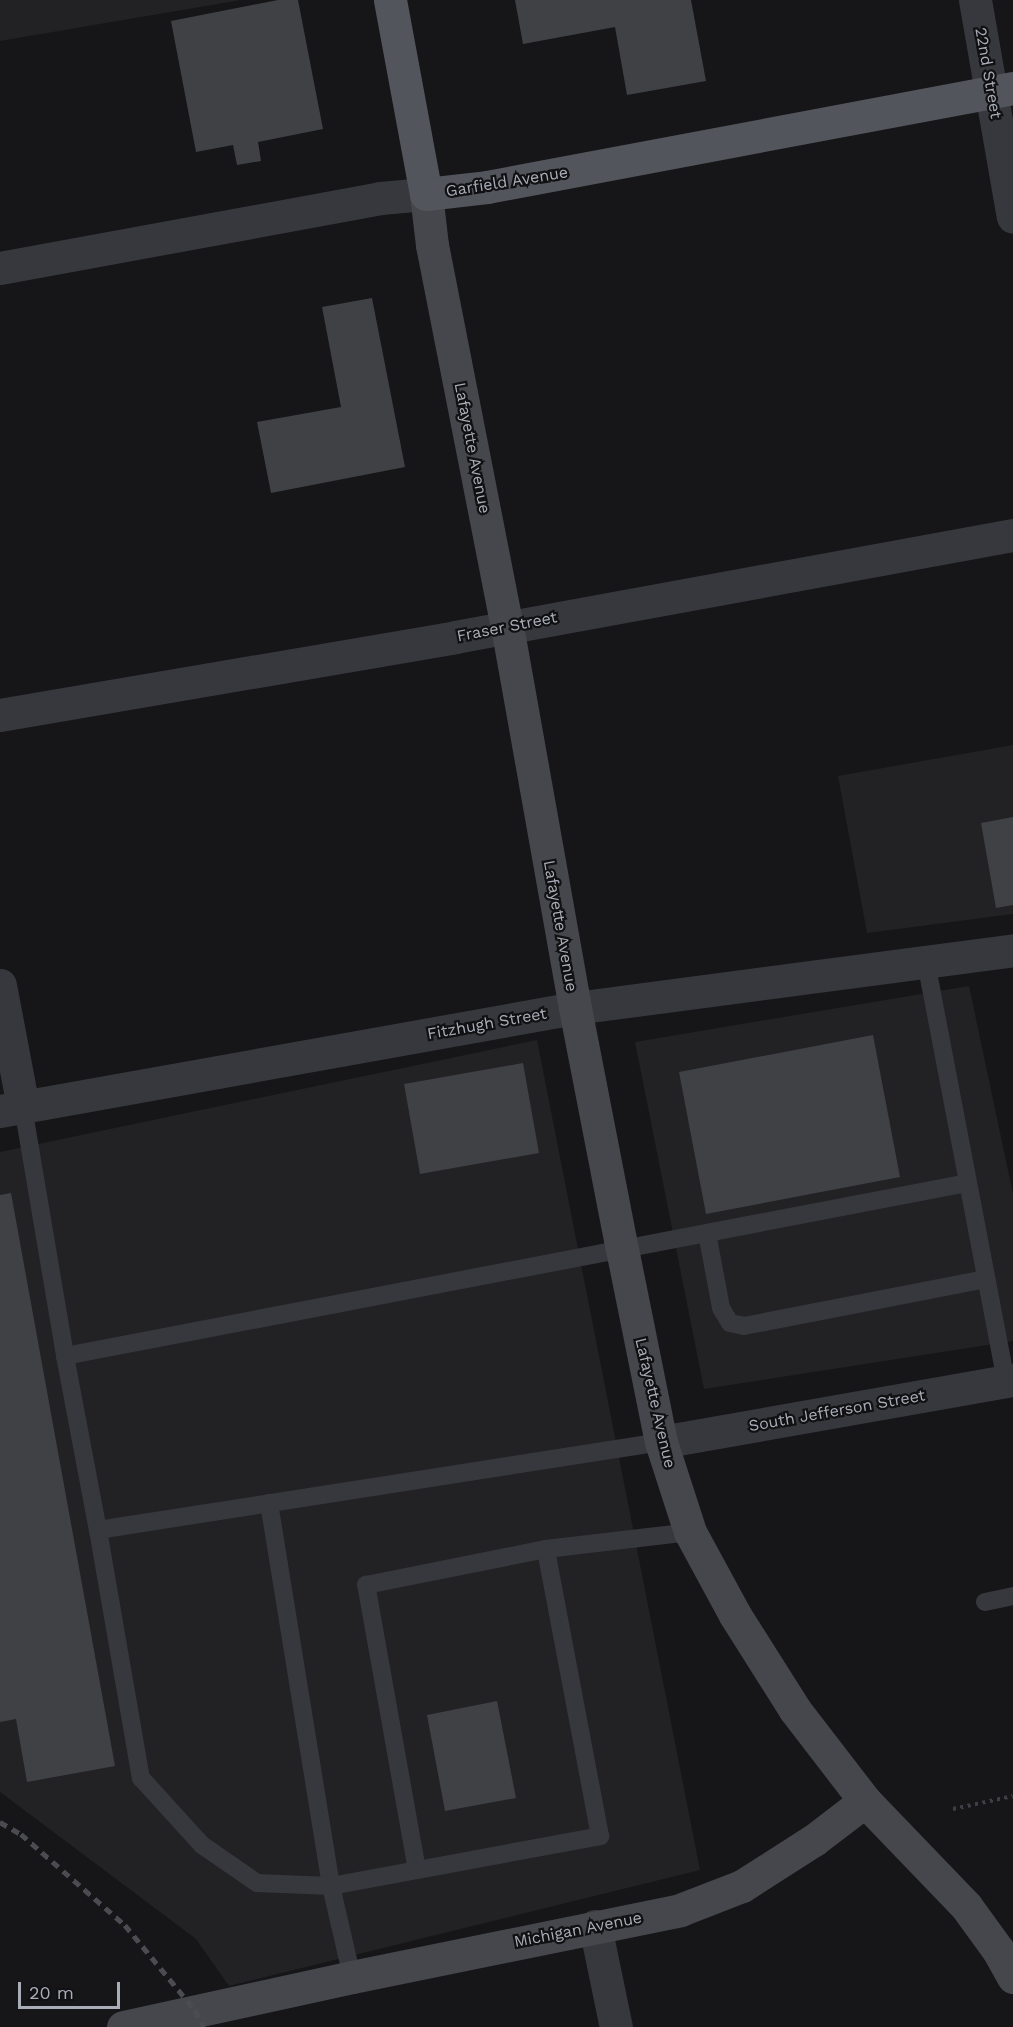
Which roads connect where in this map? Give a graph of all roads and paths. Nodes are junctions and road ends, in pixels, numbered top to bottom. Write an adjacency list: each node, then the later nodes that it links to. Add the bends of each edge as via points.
1 (390, 0): 4 (main road, Lafayette Avenue)
2 (975, 0): 3 (street, 22nd Street)
3 (1002, 90): 4 (main road, Garfield Avenue, via 487,187); 5 (street, 22nd Street)
4 (426, 194): 6 (street, Garfield Avenue, via 380,198); 8 (main road, Lafayette Avenue, via 432,245)
5 (1013, 217)
6 (0, 268)
7 (1013, 535): 8 (street, Fraser Street)
8 (507, 626): 9 (street, Fraser Street); 13 (main road, Lafayette Avenue)
9 (0, 715)
10 (1013, 950): 11 (street, Fitzhugh Street)
11 (926, 962): 13 (street, Fitzhugh Street); 15 (lane)
12 (0, 985): 14 (street)
13 (575, 1008): 14 (street, Fitzhugh Street); 17 (main road, Lafayette Avenue)
14 (11, 1109): 19 (lane)
15 (968, 1183): 16 (lane); 18 (lane)
16 (707, 1233): 17 (lane); 18 (lane, via 721,1308 730,1323 744,1326)
17 (621, 1249): 19 (lane); 21 (main road, Lafayette Avenue)
18 (986, 1279): 20 (lane)
19 (64, 1356): 23 (lane)
20 (1009, 1381): 21 (street, South Jefferson Street)
21 (661, 1442): 22 (lane); 24 (main road, Lafayette Avenue)
22 (269, 1503): 23 (lane); 32 (lane)
23 (98, 1530): 32 (lane, via 141,1778 202,1845 257,1883)
24 (690, 1532): 25 (lane); 29 (main road, Lafayette Avenue, via 735,1616 795,1710)
25 (546, 1549): 31 (lane, via 366,1585); 31 (lane, via 600,1836)
26 (1013, 1596): 27 (lane)
27 (985, 1602)
28 (1013, 1796): 30 (path)
29 (865, 1801): 33 (main road, Michigan Avenue, via 814,1840 742,1886 680,1910); 35 (main road, via 966,1906)
30 (953, 1809)
31 (417, 1870): 32 (lane)
32 (331, 1886): 34 (lane)
33 (595, 1926): 34 (main road, Michigan Avenue); 38 (street)
34 (352, 1977): 36 (main road, Michigan Avenue)
35 (1013, 1977)
36 (182, 2021): 37 (main road, Michigan Avenue)
37 (123, 2027)
38 (616, 2027)

